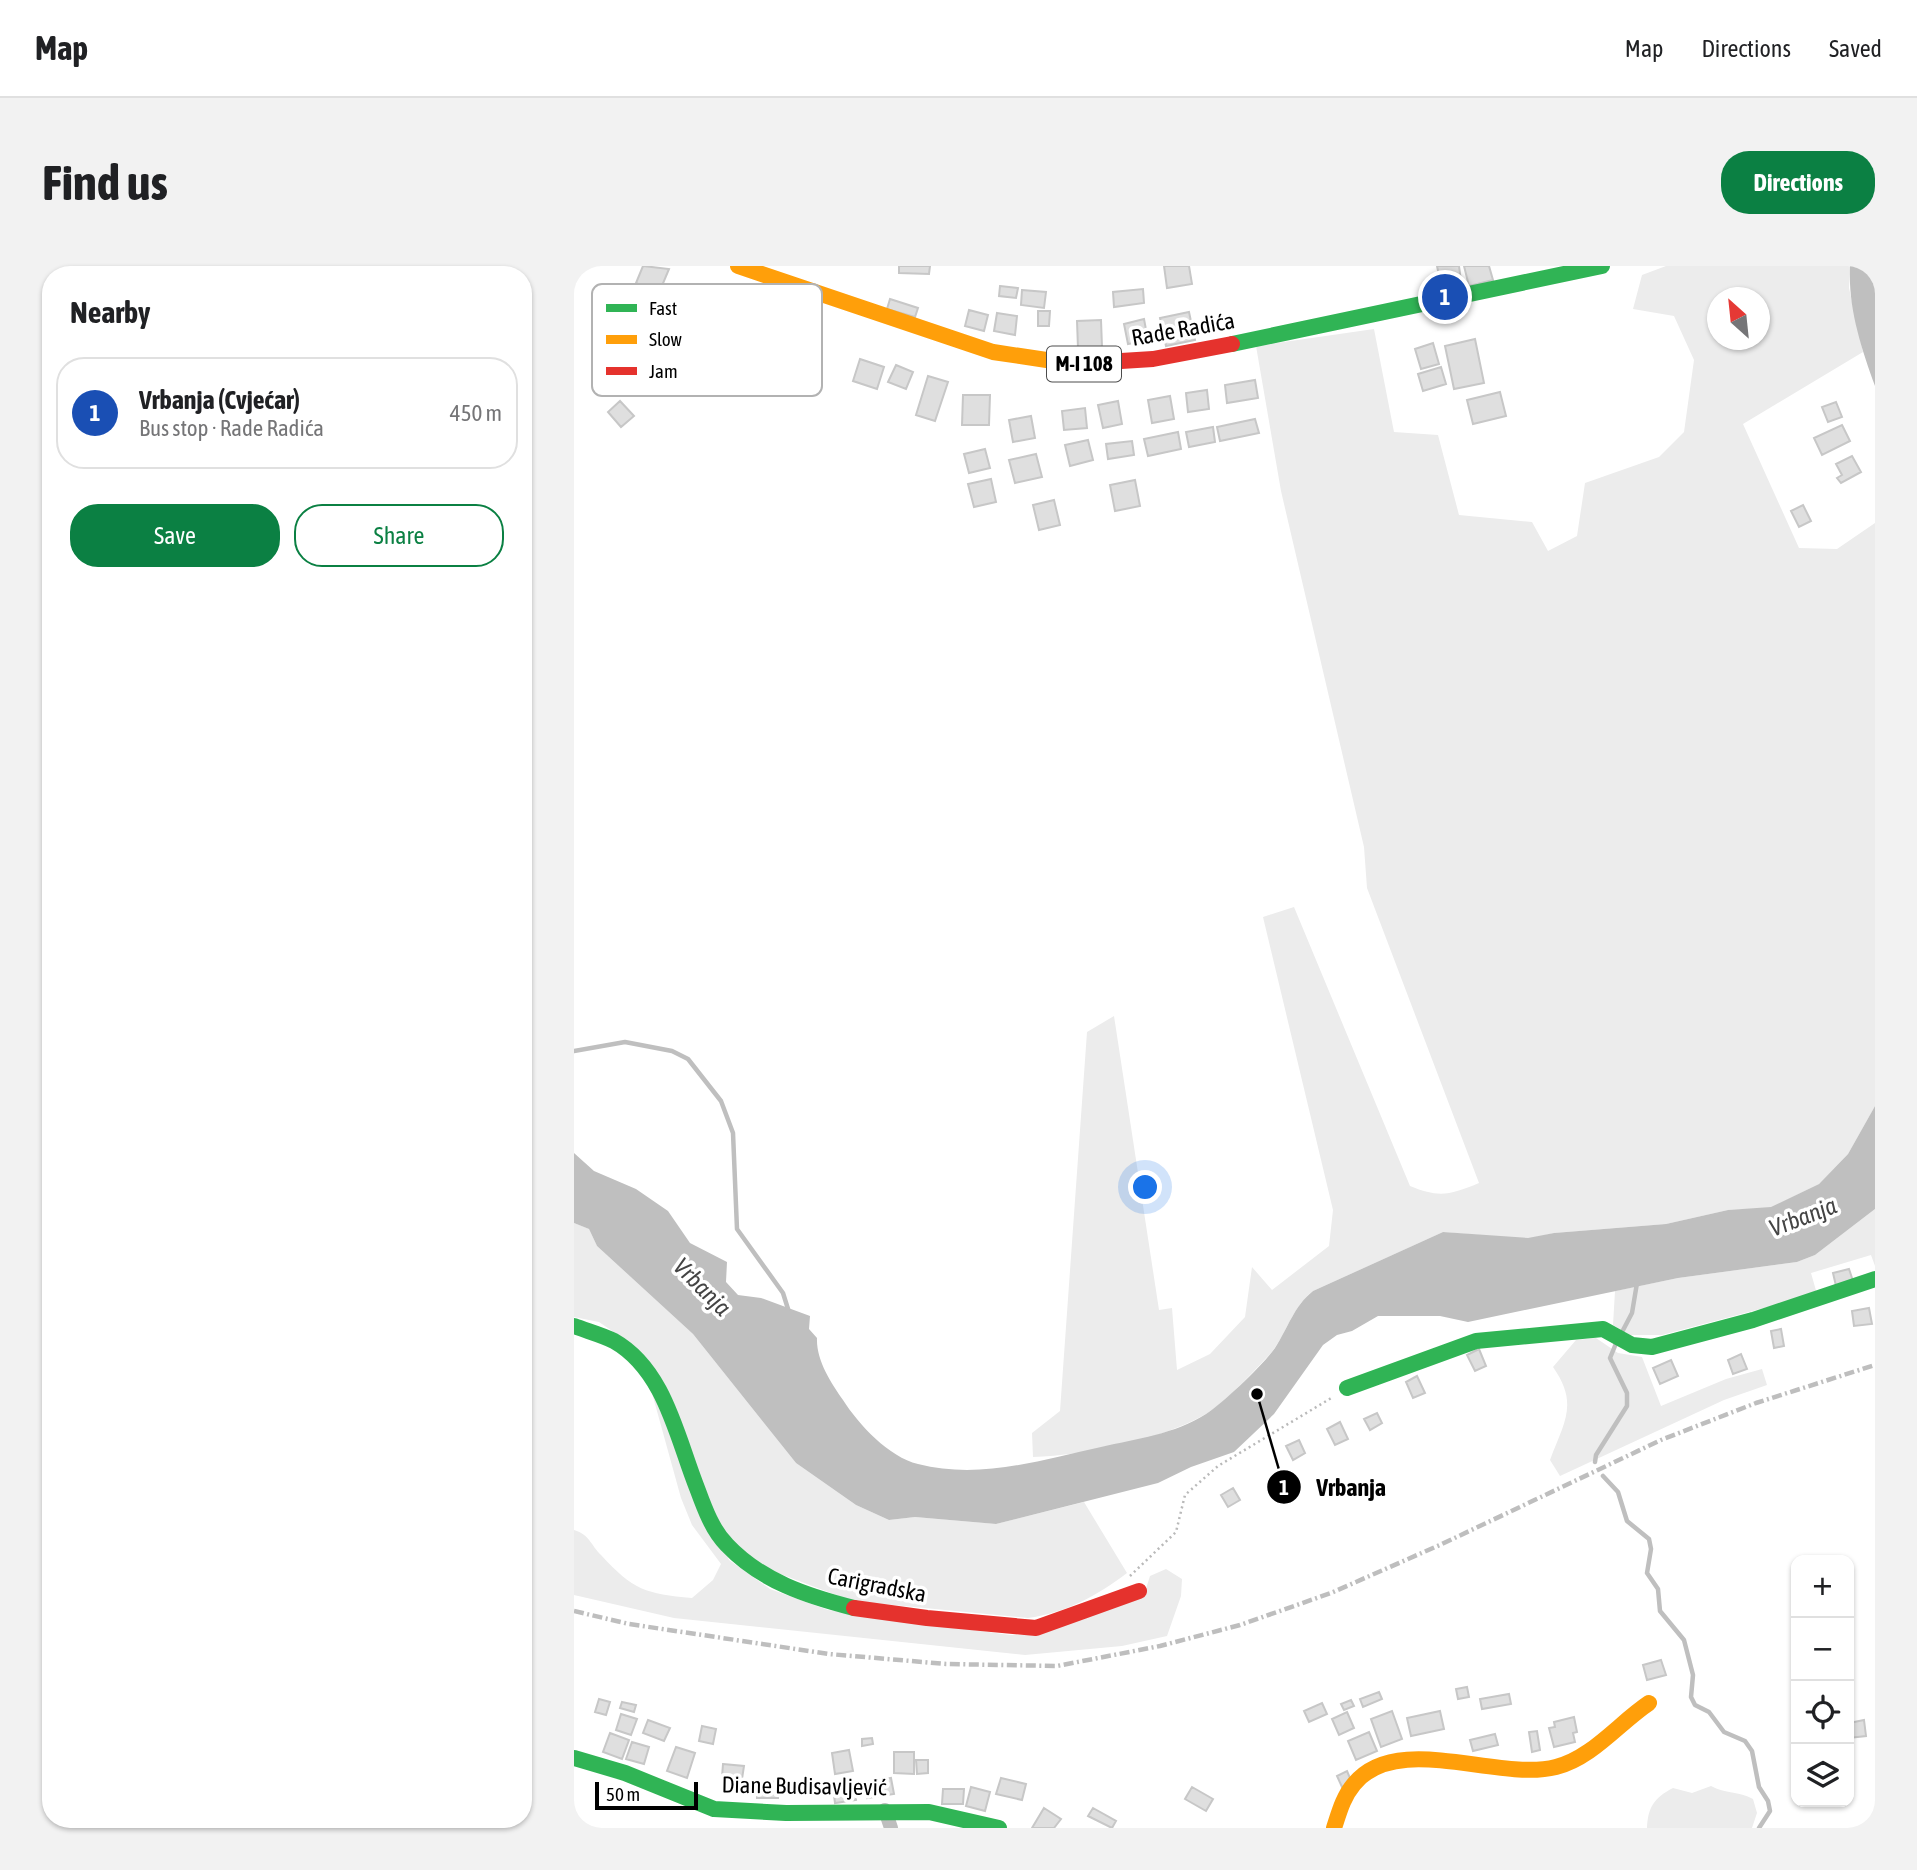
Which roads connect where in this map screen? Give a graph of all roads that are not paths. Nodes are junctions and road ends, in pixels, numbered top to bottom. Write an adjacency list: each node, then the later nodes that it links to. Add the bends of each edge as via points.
1 (738, 266): 3 (street, Rade Radića / M-I 108)
2 (1602, 266): 4 (street, Rade Radića / M-I 108, via 1209,349 1074,365 992,352)
3 (791, 284)
4 (822, 294)
5 (1875, 1279): 7 (street, via 1753,1320 1652,1347 1591,1329 1476,1341)
6 (574, 1326): 8 (street, Carigradska, via 608,1337 649,1375 669,1407 710,1519 722,1539 751,1567 780,1583 856,1608 1036,1628 1062,1621 1108,1598)
7 (1346, 1388)
8 (1139, 1591)
9 (1649, 1703): 14 (street, via 1580,1756 1558,1767 1519,1773 1429,1758 1376,1768 1357,1780)
10 (574, 1758): 11 (street, Diane Budisavljević, via 630,1774 715,1809)
11 (886, 1810): 12 (street); 13 (street, Diane Budisavljević, via 942,1812)
12 (891, 1828)
13 (999, 1828)
14 (1334, 1828)

